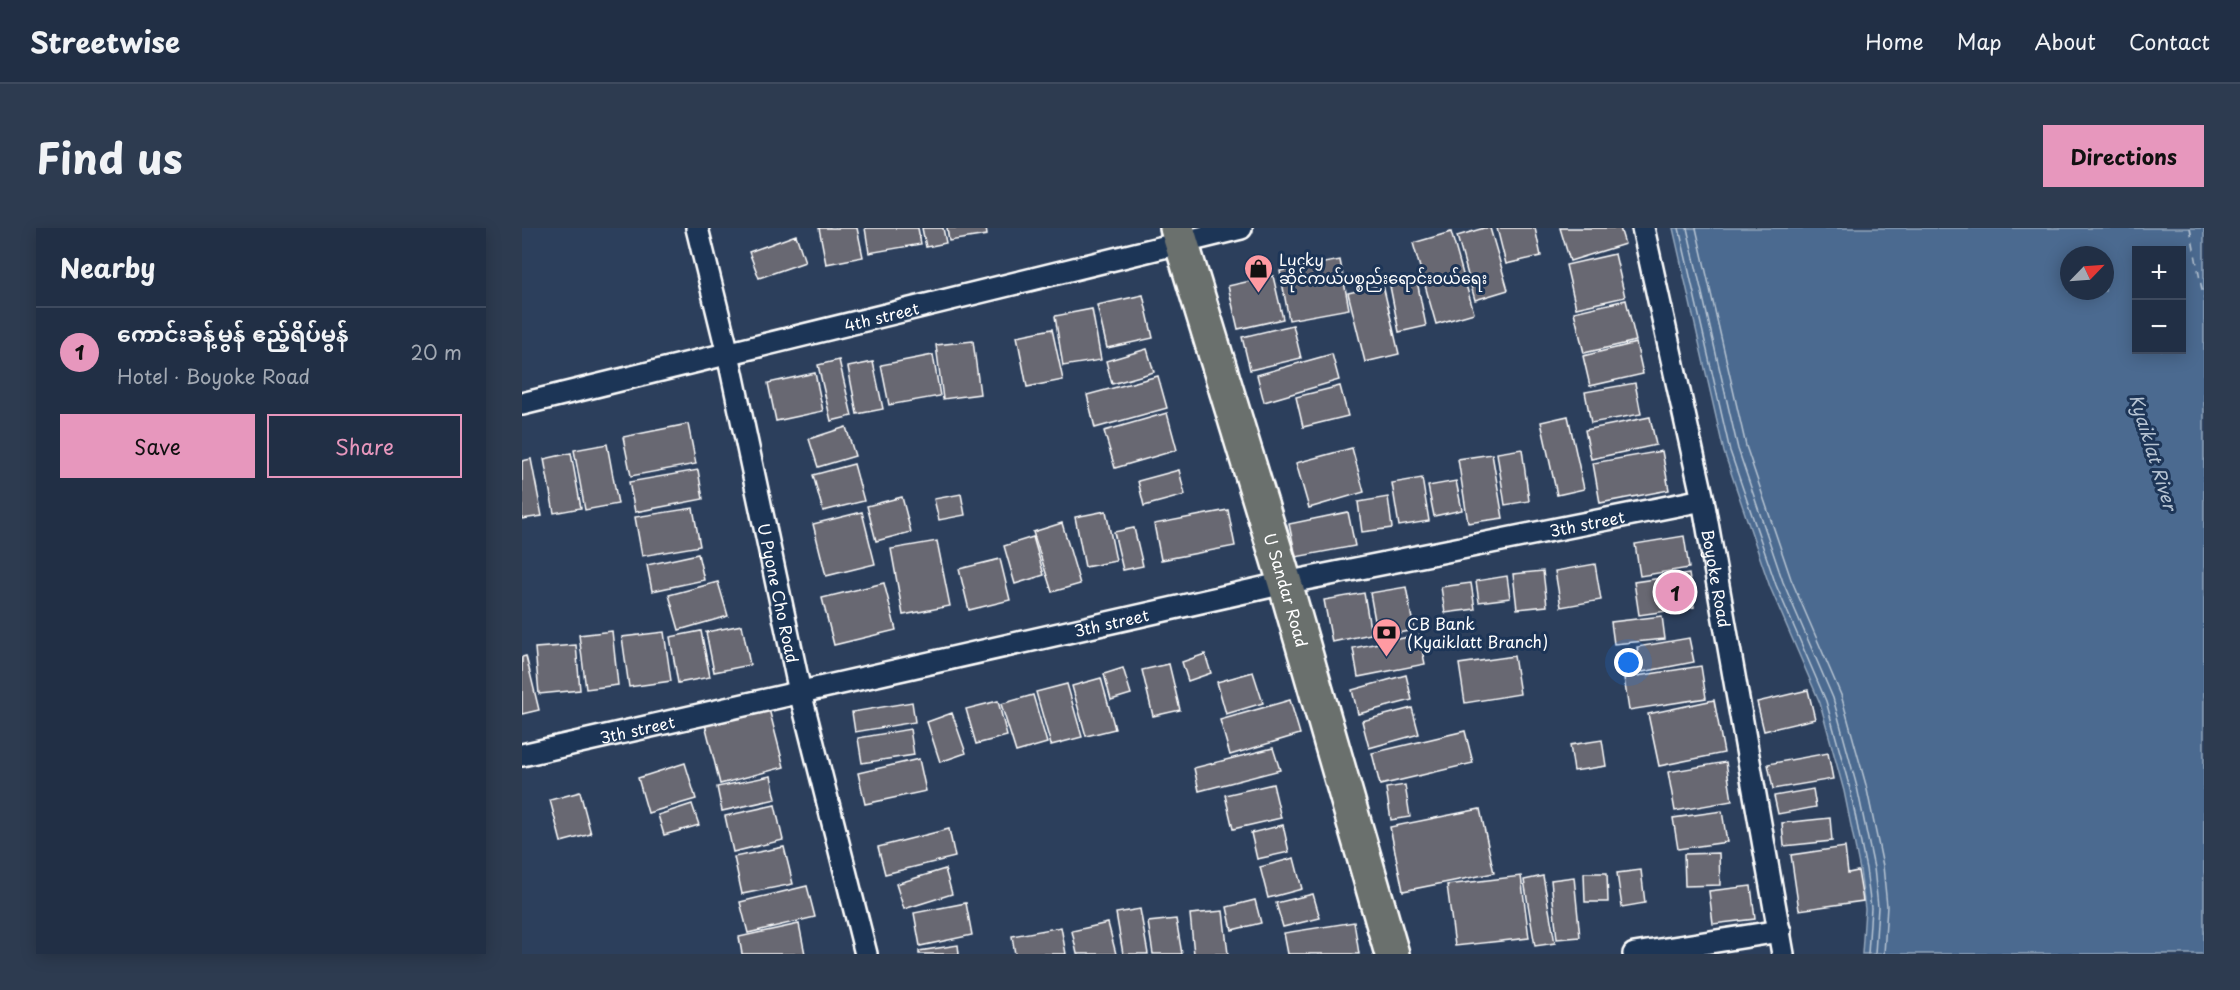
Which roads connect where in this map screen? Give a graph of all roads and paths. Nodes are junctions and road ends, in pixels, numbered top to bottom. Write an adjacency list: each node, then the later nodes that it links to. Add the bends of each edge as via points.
1 (697, 228): 5 (street, U Pyone Cho Road)
2 (1241, 228): 4 (street, 4th street)
3 (1643, 228): 7 (street, Boyoke Road)
4 (1179, 235): 5 (street, 4th street); 8 (main road, U Sandar Road)
5 (728, 354): 6 (street, 4th street); 9 (street, U Pyone Cho Road)
6 (522, 404)
7 (1703, 500): 8 (street, 3th street); 11 (street, Boyoke Road)
8 (1285, 583): 9 (street, 3th street); 13 (main road, U Sandar Road)
9 (800, 692): 10 (street, 3th street); 12 (street, U Pyone Cho Road)
10 (522, 755)
11 (1780, 931): 14 (street); 15 (street, Boyoke Road)
12 (866, 954)
13 (1392, 954)
14 (1634, 954)
15 (1783, 954)

